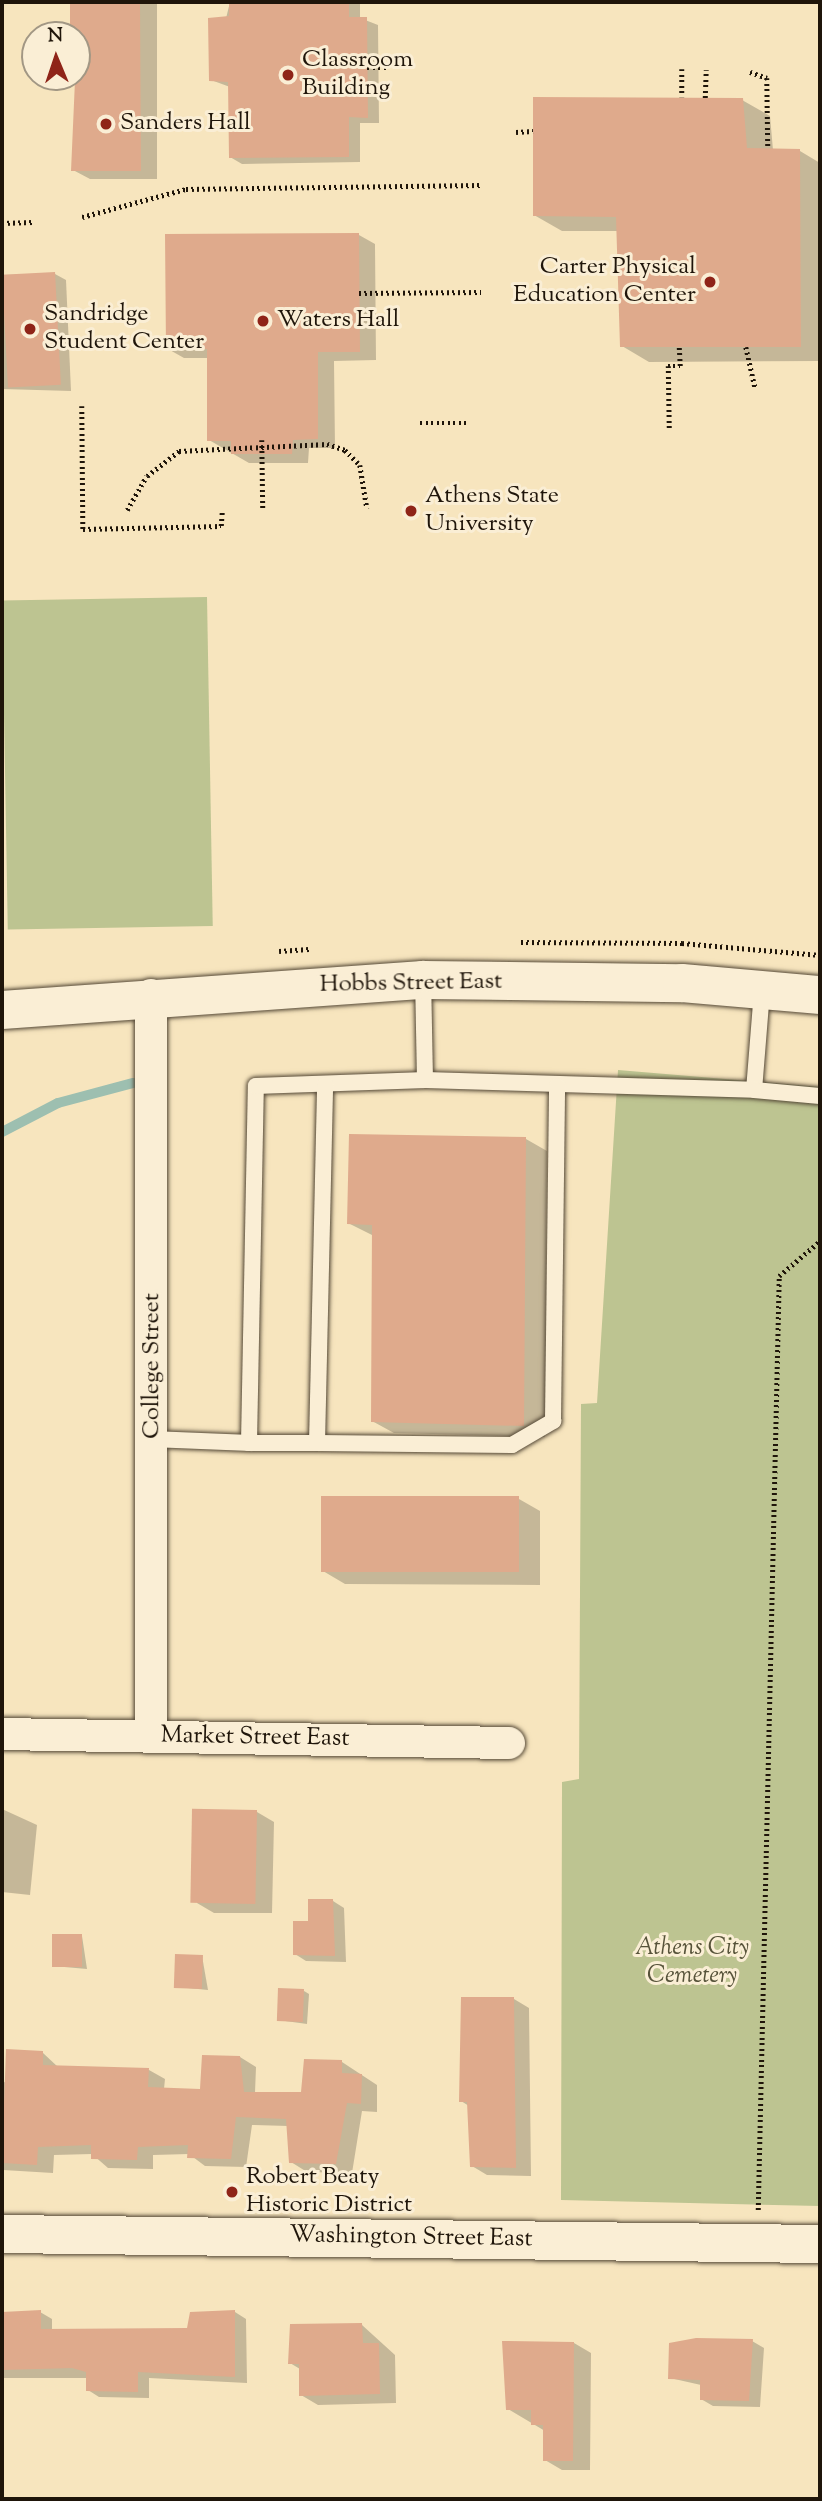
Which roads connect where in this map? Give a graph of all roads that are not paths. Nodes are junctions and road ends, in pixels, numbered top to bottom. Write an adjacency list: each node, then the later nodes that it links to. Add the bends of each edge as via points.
1 (423, 980): 2 (main road, Hobbs Street East); 3 (main road, Hobbs Street East); 6 (lane)
2 (762, 988): 4 (main road, Hobbs Street East); 9 (lane)
3 (151, 995): 5 (main road, Hobbs Street East); 11 (street, College Street)
4 (820, 995)
5 (2, 1010)
6 (425, 1080): 7 (lane); 8 (lane)
7 (325, 1085): 12 (lane, via 256,1086); 13 (lane)
8 (557, 1086): 9 (lane); 13 (lane, via 553,1421 512,1446)
9 (754, 1090): 10 (lane)
10 (820, 1096)
11 (153, 1439): 12 (lane); 15 (street, College Street)
12 (249, 1443): 13 (lane)
13 (317, 1443)
14 (2, 1734): 15 (street, Market Street East)
15 (151, 1737): 16 (street, Market Street East)
16 (509, 1743)
17 (2, 2234): 18 (main road, Washington Street East)
18 (820, 2244)

